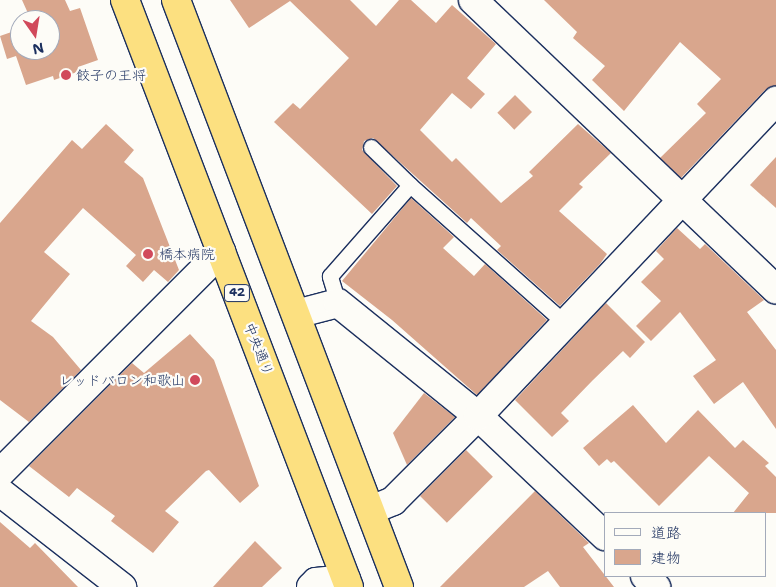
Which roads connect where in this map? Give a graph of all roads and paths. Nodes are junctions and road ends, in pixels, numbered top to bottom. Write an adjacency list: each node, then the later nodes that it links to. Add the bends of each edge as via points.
1 (125, 0): 8 (highway, 中央通り / 42)
2 (176, 0): 11 (highway)
3 (473, 0): 7 (street)
4 (776, 101): 7 (street)
5 (371, 147): 6 (lane)
6 (410, 185): 10 (lane, via 330,276); 12 (lane)
7 (683, 200): 9 (street); 12 (street)
8 (222, 252): 14 (street); 19 (highway, 中央通り / 42)
9 (776, 290)
10 (338, 303): 11 (street); 13 (street)
11 (296, 314): 16 (highway)
12 (566, 324): 13 (street)
13 (478, 416): 16 (street, via 393,501); 17 (street)
14 (0, 473)
15 (0, 492): 20 (street)
16 (371, 510): 22 (highway)
17 (604, 535)
18 (646, 577): 23 (street)
19 (347, 583): 21 (street, via 316,582)
20 (122, 587)
21 (311, 587)
22 (399, 587)
23 (656, 587)

